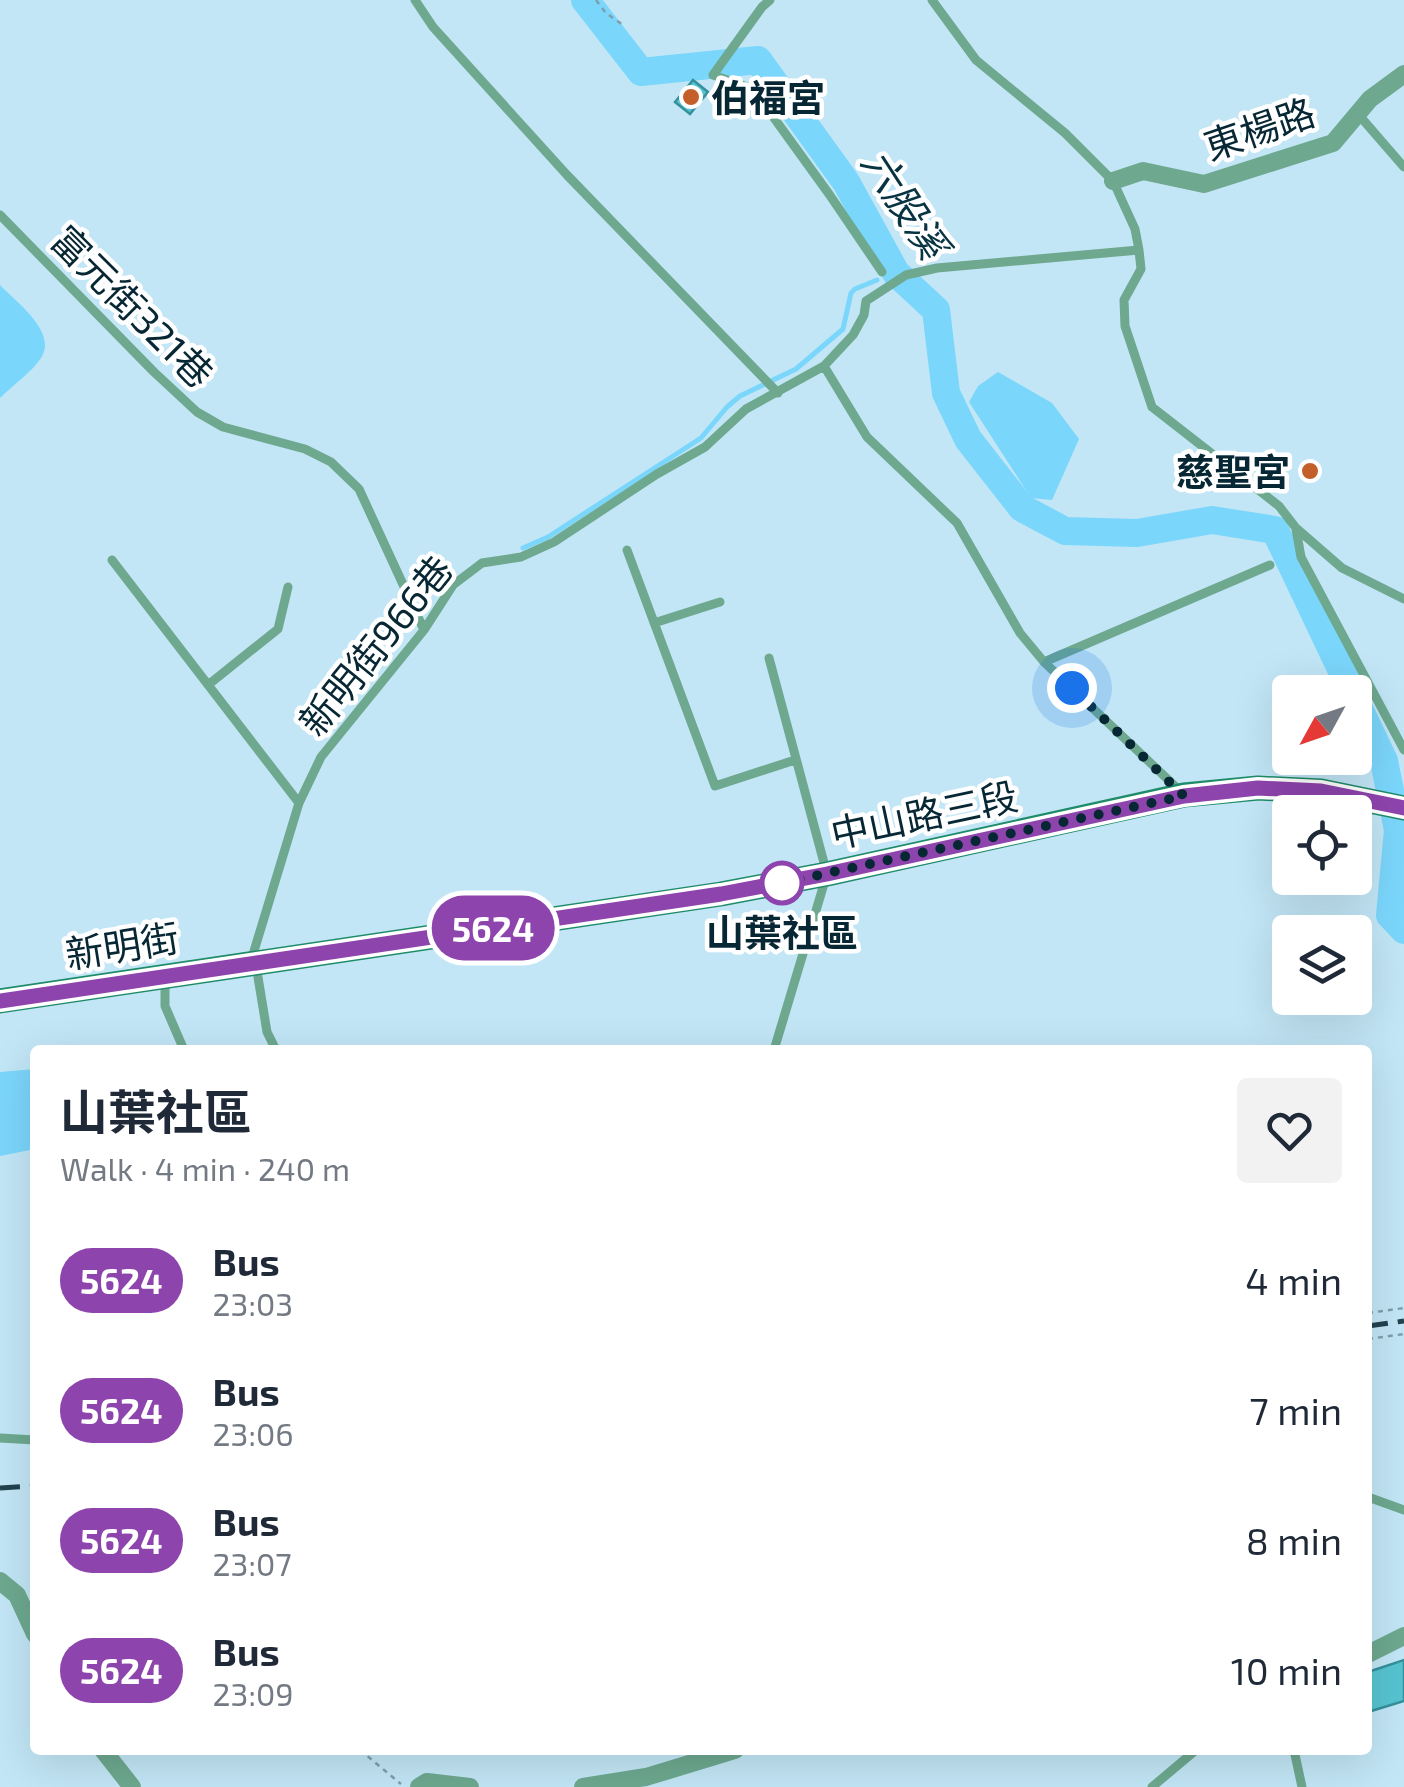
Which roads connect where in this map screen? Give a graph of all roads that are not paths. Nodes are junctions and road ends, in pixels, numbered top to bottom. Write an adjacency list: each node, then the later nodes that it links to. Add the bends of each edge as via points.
1 (415, 0): 12 (lane, via 567,176)
2 (770, 0): 10 (lane, via 713,75 752,89)
3 (932, 0): 7 (lane, via 976,60)
4 (1404, 74): 5 (street, 東楊路)
5 (1358, 114): 6 (lane); 7 (street, 東楊路, via 1333,143 1204,184 1143,171)
6 (1404, 166)
7 (1113, 181): 9 (lane)
8 (0, 216): 21 (lane, 富元街321巷, via 196,412 224,427 306,450 331,462 359,489)
9 (1139, 250): 11 (lane, 新明街966巷, via 906,276 866,301 853,336); 13 (lane, via 1141,269 1124,300 1125,326 1152,406 1279,506)
10 (882, 272)
11 (824, 366): 12 (lane, 新明街966巷); 23 (lane, via 868,438 958,523 1020,634)
12 (778, 393): 21 (lane, 新明街966巷, via 554,542 482,563 453,585)
13 (1296, 528): 18 (lane, via 1342,568); 25 (lane, via 1301,557)
14 (627, 550): 20 (lane)
15 (112, 560): 24 (lane)
16 (1270, 565): 23 (lane)
17 (288, 587): 24 (lane, via 278,629)
18 (1404, 599)
19 (720, 602): 20 (lane)
20 (654, 623): 26 (lane, via 715,786)
21 (424, 630): 28 (lane, 新明街966巷, via 321,756)
22 (770, 658): 26 (lane)
23 (1044, 662): 27 (lane)
24 (208, 685): 28 (lane)
25 (1404, 750)
26 (795, 760): 30 (lane)
27 (1184, 796): 29 (street, 中山路三段, via 1258,788 1321,791); 30 (street, 中山路三段)
28 (299, 804): 31 (lane, 新明街966巷)
29 (1404, 808)
30 (827, 874): 31 (street, 中山路三段); 36 (lane)
31 (253, 963): 32 (street, 新明街); 35 (lane)
32 (165, 976): 33 (street, 新明街); 34 (lane, via 165,1006)
33 (0, 1001)
34 (182, 1045)
35 (274, 1045)
36 (776, 1045)
37 (0, 1438): 38 (lane)
38 (30, 1440)
39 (1372, 1498): 40 (lane)
40 (1404, 1510)
41 (0, 1581): 42 (street, via 17,1595)
42 (30, 1623)
43 (1404, 1636): 44 (street)
44 (1372, 1652)
45 (107, 1755): 49 (street)
46 (719, 1755): 52 (street)
47 (1190, 1755): 53 (lane)
48 (1295, 1755): 54 (lane)
49 (132, 1787)
50 (419, 1787): 51 (street)
51 (470, 1787)
52 (584, 1787)
53 (1153, 1787)
54 (1302, 1787)

